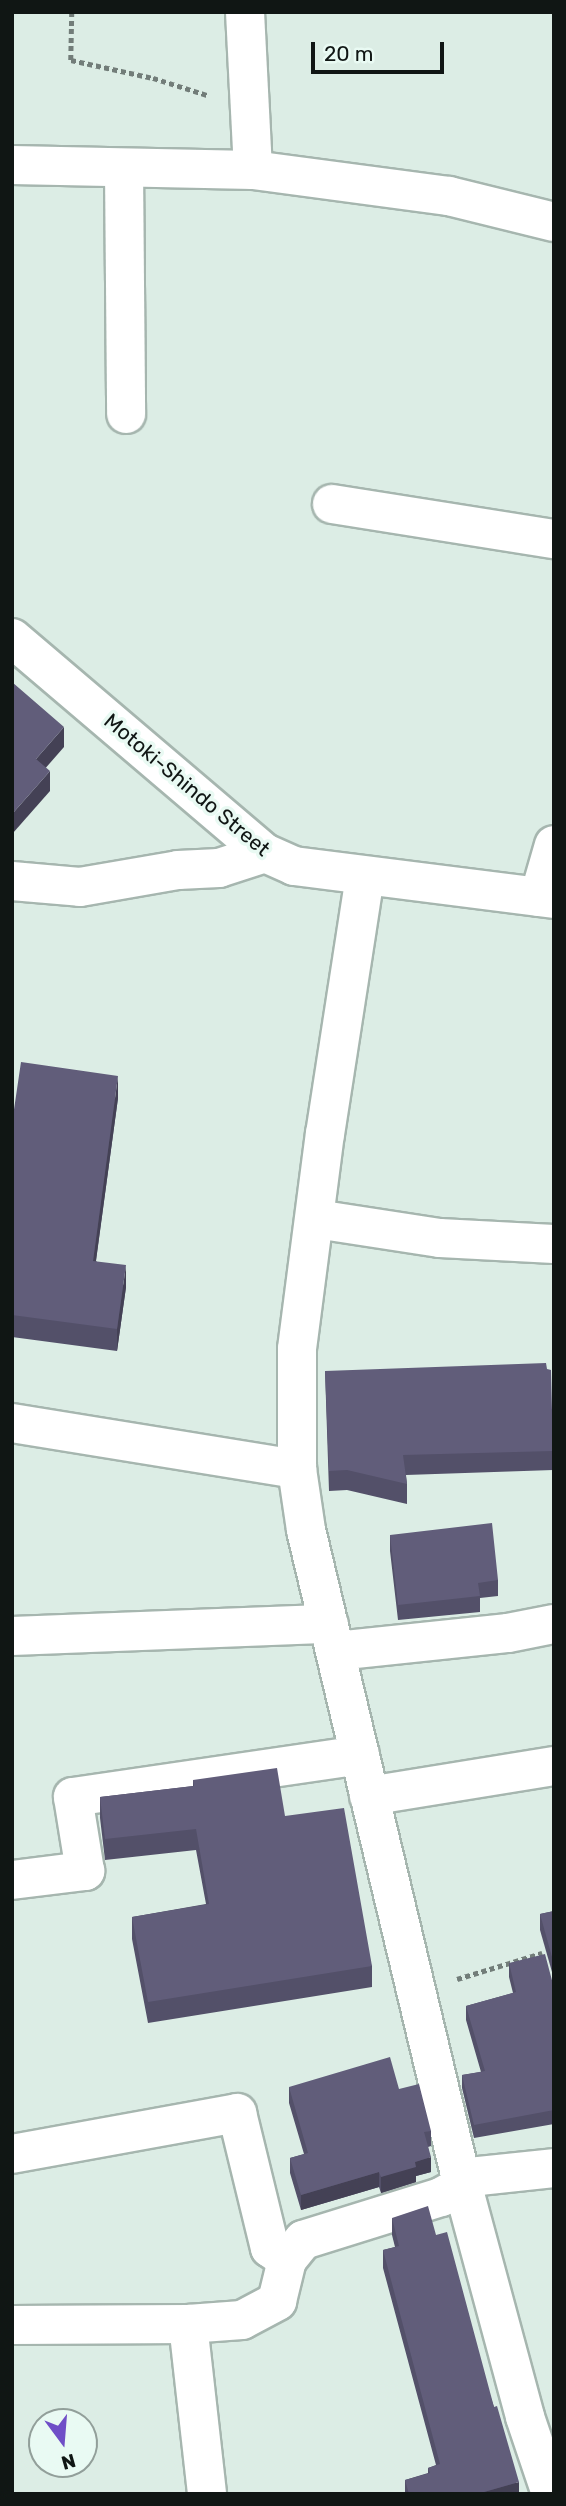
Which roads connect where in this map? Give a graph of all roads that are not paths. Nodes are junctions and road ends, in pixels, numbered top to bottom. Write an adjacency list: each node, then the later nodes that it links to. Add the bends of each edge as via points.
1 (245, 12): 4 (street)
2 (12, 165): 3 (street)
3 (124, 169): 4 (street); 6 (street)
4 (253, 170): 5 (street, via 449,197)
5 (554, 222)
6 (125, 414)
7 (331, 503): 8 (street)
8 (554, 539)
9 (12, 638): 11 (street, Motoki-Shindo Street)
10 (554, 845): 14 (street)
11 (265, 853): 12 (street, Motoki-Shindo Street, via 294,866); 13 (street, via 219,868 178,870 80,887)
12 (365, 876): 14 (street, Motoki-Shindo Street); 15 (street)
13 (12, 881)
14 (546, 898)
15 (316, 1219): 16 (street, via 440,1238); 18 (street, via 297,1349)
16 (554, 1244)
17 (12, 1423): 18 (street)
18 (297, 1469): 21 (street, via 306,1530)
19 (554, 1624): 21 (street, via 508,1633)
20 (12, 1636): 21 (street)
21 (332, 1638): 22 (street)
22 (360, 1755): 24 (street); 25 (street, via 73,1797 85,1871)
23 (554, 1766): 24 (street)
24 (369, 1796): 28 (street)
25 (12, 1880)
26 (12, 2154): 29 (street, via 237,2113 270,2248)
27 (554, 2168): 28 (street, via 479,2176)
28 (463, 2183): 29 (street, via 441,2197 303,2239); 33 (street, via 524,2417)
29 (287, 2260): 31 (street, via 277,2301 242,2320)
30 (12, 2325): 31 (street)
31 (188, 2325): 32 (street)
32 (207, 2494)
33 (551, 2494)

